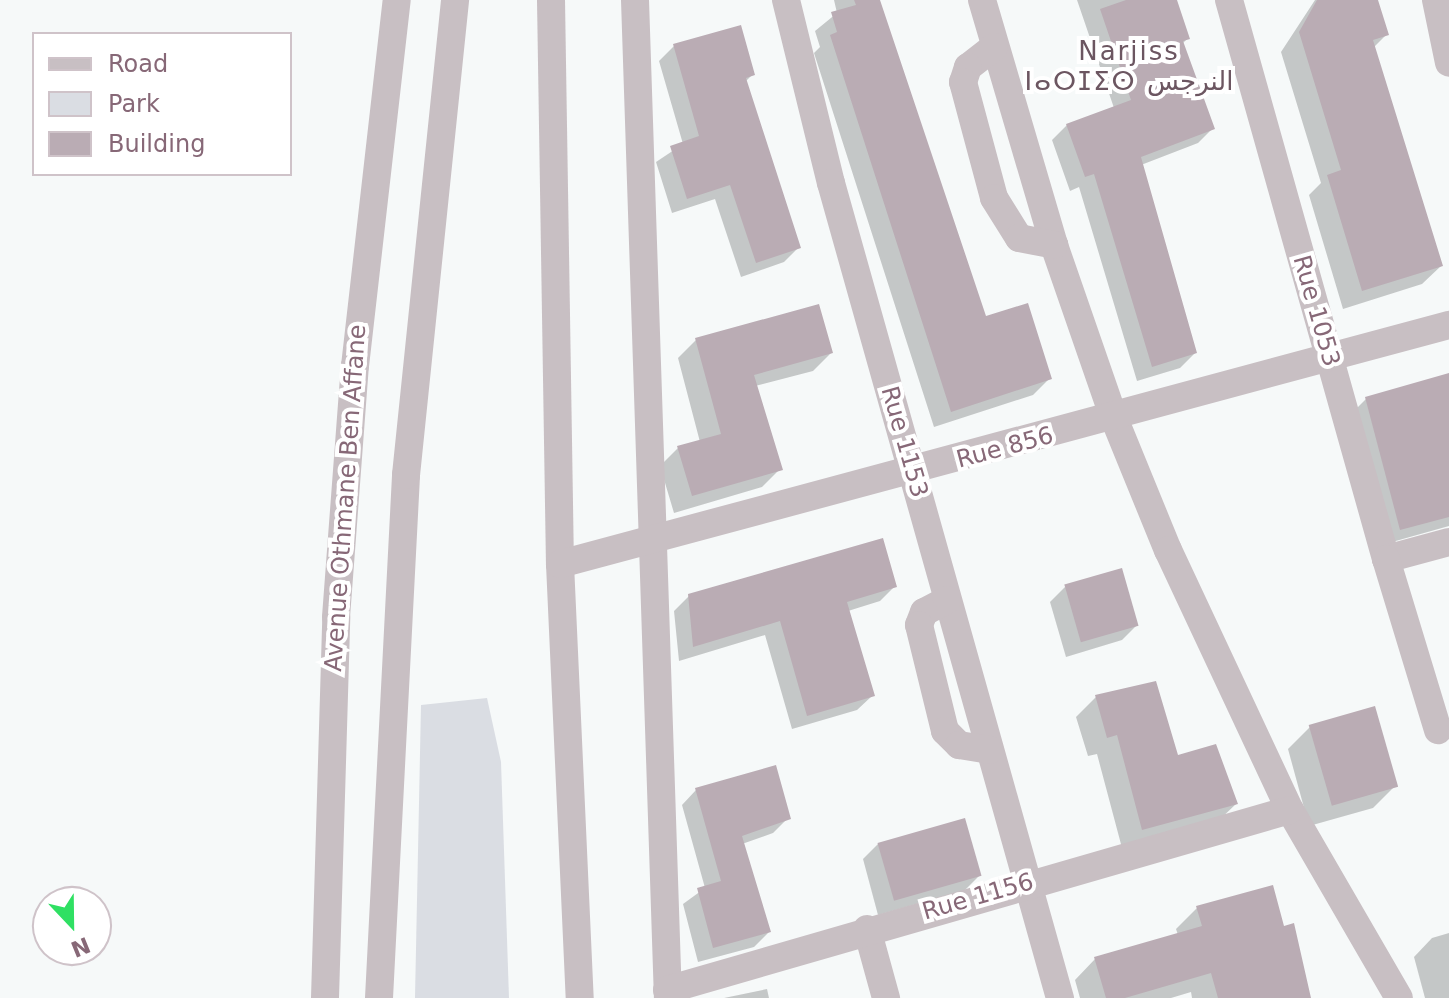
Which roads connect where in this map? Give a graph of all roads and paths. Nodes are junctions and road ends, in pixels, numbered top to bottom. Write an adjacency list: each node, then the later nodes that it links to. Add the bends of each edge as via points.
1 (397, 0): 27 (street, Avenue Othmane Ben Affane, via 356,351 336,617)
2 (455, 0): 28 (street, via 406,475)
3 (551, 0): 19 (street)
4 (635, 0): 17 (street)
5 (786, 0): 15 (street, Rue 1153)
6 (982, 0): 9 (street)
7 (1229, 0): 13 (street, Rue 1053)
8 (1436, 0): 10 (street)
9 (994, 47): 11 (street); 11 (street, via 968,67 963,82 994,198 1019,238)
10 (1449, 63)
11 (1054, 245): 14 (street)
12 (1449, 325): 13 (street, Rue 856)
13 (1329, 358): 14 (street, Rue 856); 18 (street, Rue 1053)
14 (1114, 418): 15 (street, Rue 856); 23 (street, via 1206,634)
15 (913, 473): 17 (street, Rue 856); 20 (street, Rue 1153)
16 (1449, 542): 18 (street)
17 (652, 543): 19 (street, Rue 856); 26 (street)
18 (1386, 559): 21 (street, Rue 1053)
19 (560, 564): 29 (street)
20 (947, 600): 22 (street, Rue 1153); 22 (street, via 924,612 919,625 945,731 959,745)
21 (1438, 730)
22 (990, 750): 24 (street, Rue 1153)
23 (1290, 810): 24 (street, Rue 1156); 32 (street)
24 (1025, 883): 25 (street, Rue 1156); 31 (street, Rue 1153)
25 (867, 929): 26 (street, Rue 1156); 30 (street)
26 (668, 994)
27 (325, 998)
28 (379, 998)
29 (580, 998)
30 (886, 998)
31 (1060, 998)
32 (1399, 998)

